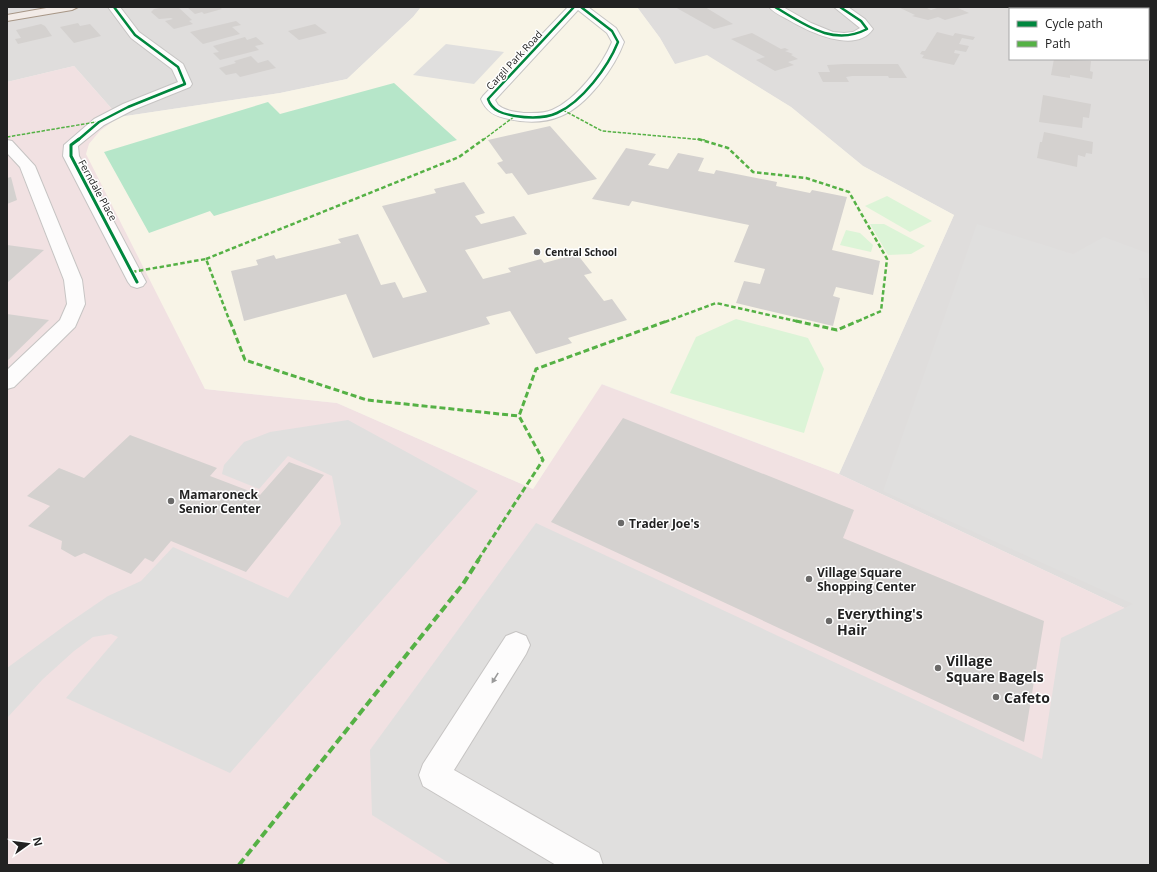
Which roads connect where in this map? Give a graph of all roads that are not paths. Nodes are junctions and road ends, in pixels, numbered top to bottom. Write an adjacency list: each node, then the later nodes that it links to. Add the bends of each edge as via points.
1 (72, 7): 7 (main road)
2 (114, 7): 9 (street, Ferndale Place, via 135,35 178,67 185,84 99,122 71,145 71,156)
3 (574, 7): 4 (street, Cargil Park Road, via 488,99 489,105 496,112 536,117 557,113 570,106 609,63 616,52 618,42 612,31)
4 (581, 7)
5 (775, 7): 6 (street, via 820,32 833,36 861,33 867,29 861,21)
6 (840, 7)
7 (7, 18)
8 (7, 144): 10 (street, via 28,166 38,197 73,280 76,304 68,323)
9 (137, 282)
10 (7, 382)
11 (516, 645): 12 (street, one-way to 12, via 434,775)
12 (587, 865)

